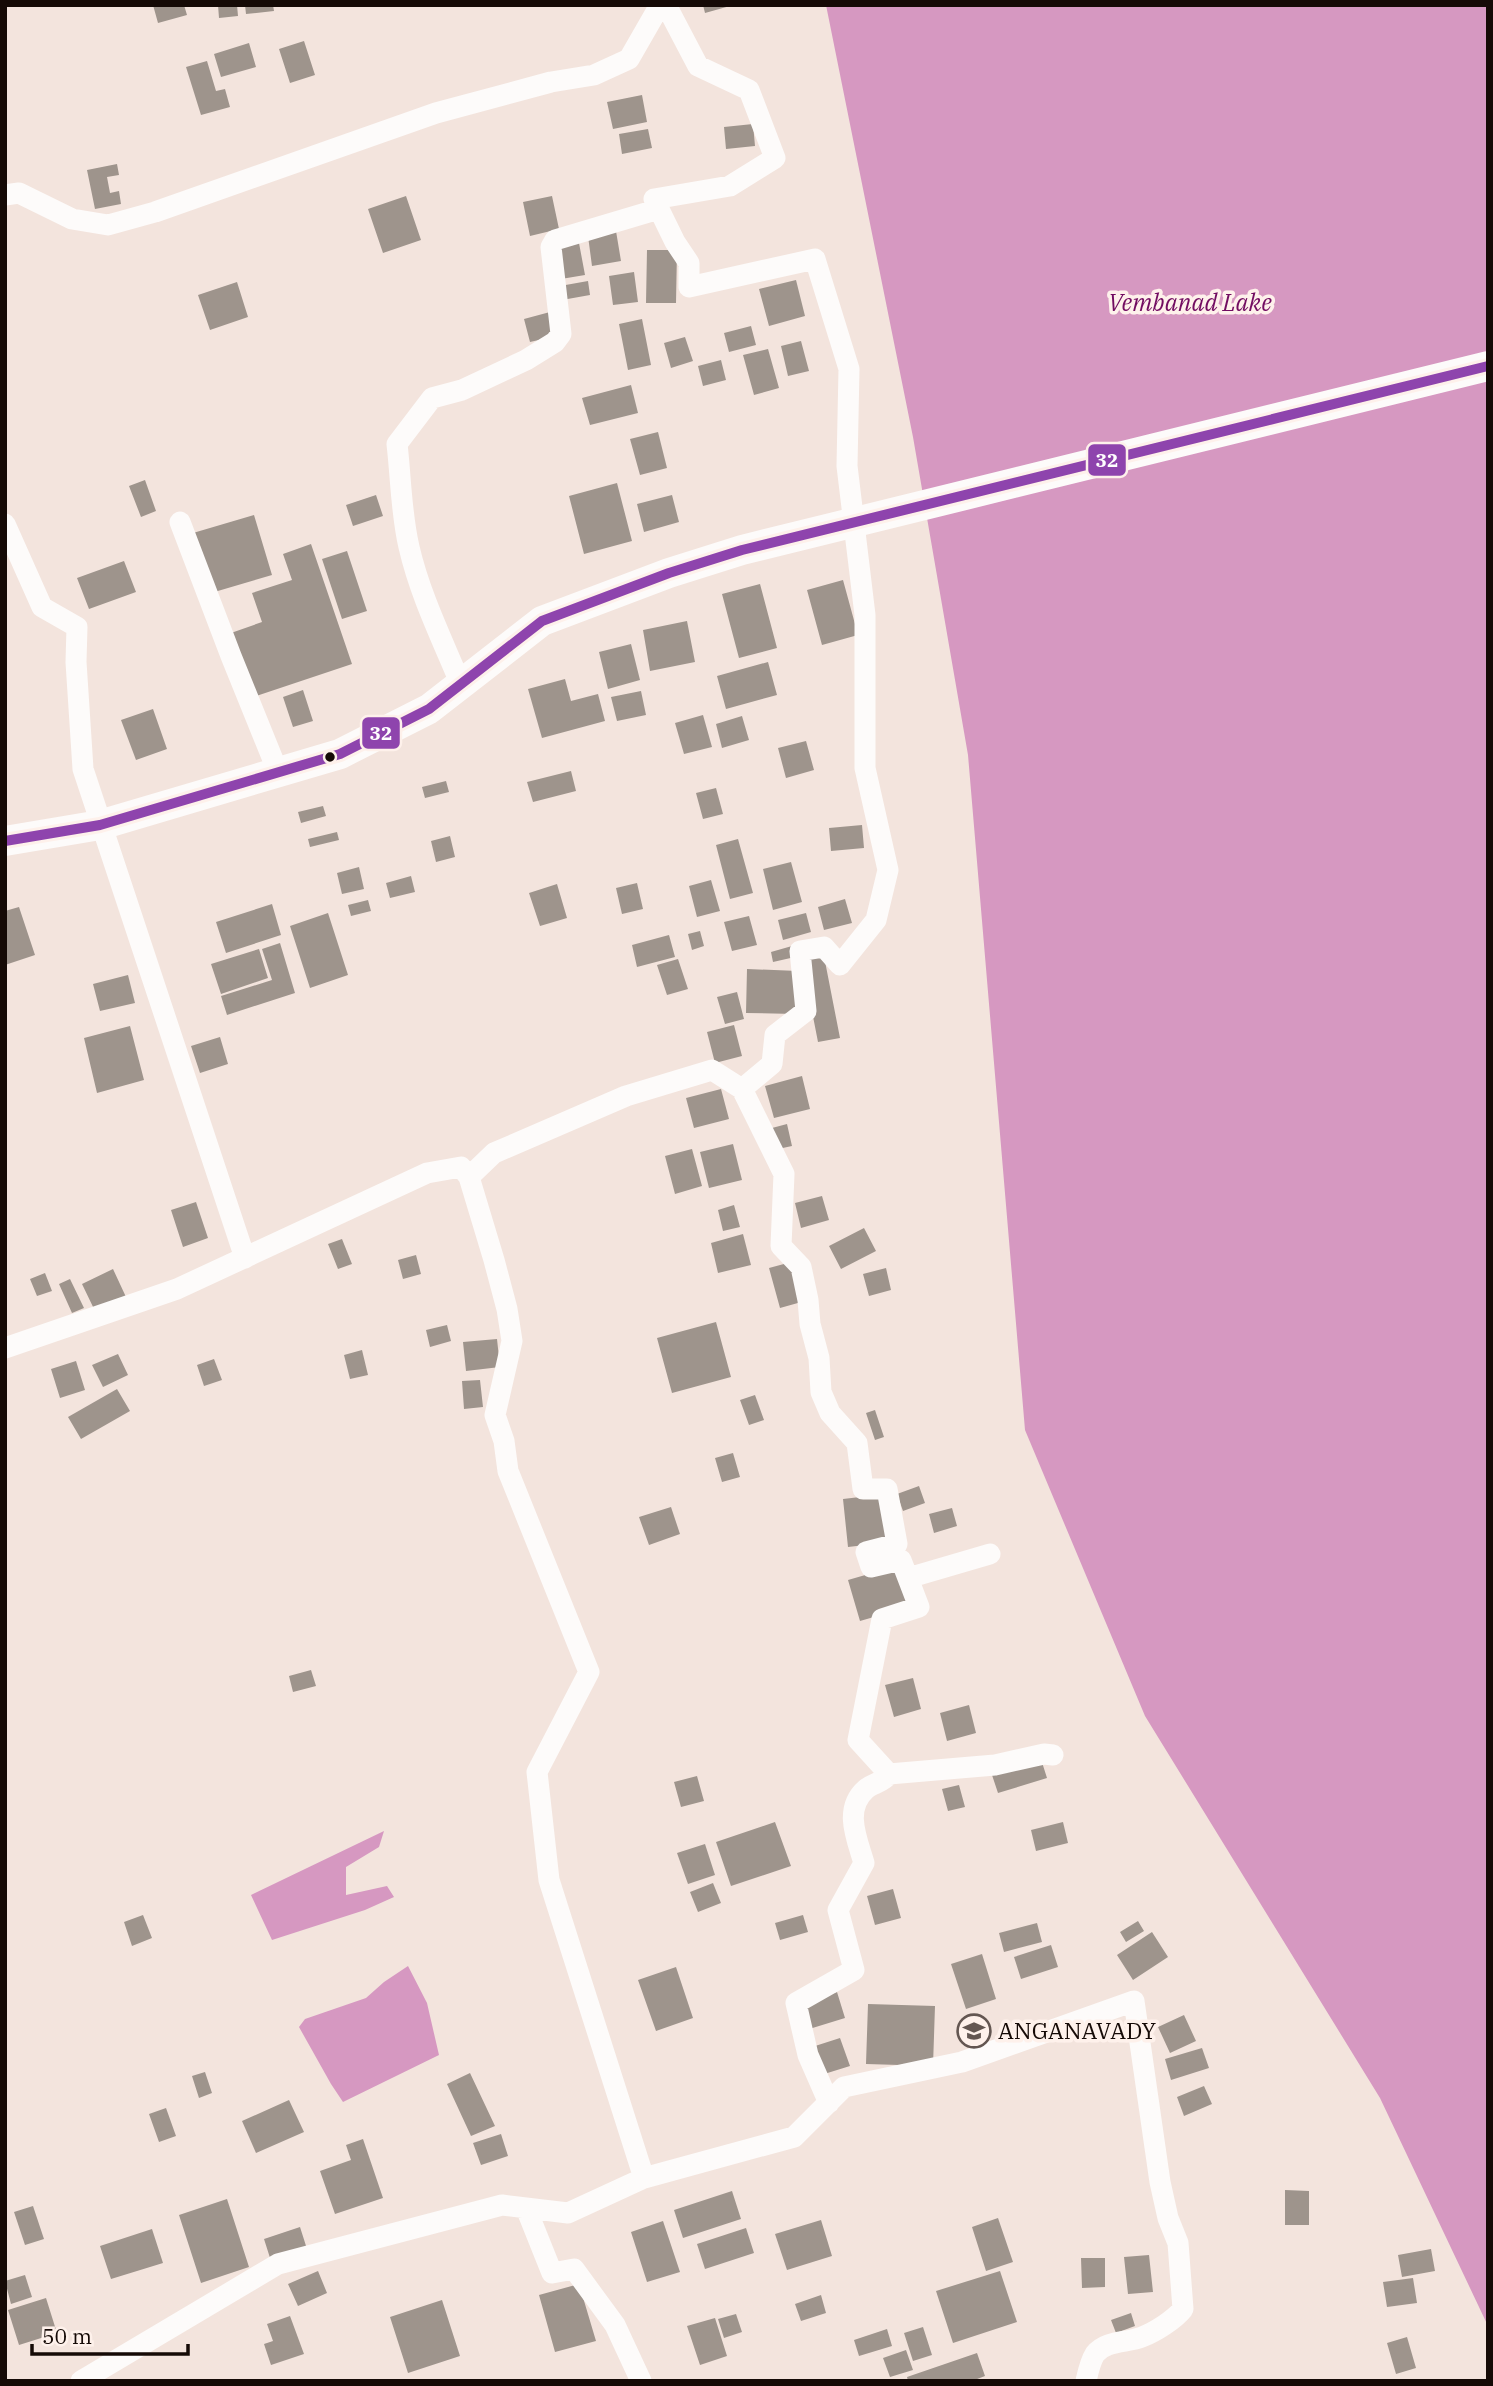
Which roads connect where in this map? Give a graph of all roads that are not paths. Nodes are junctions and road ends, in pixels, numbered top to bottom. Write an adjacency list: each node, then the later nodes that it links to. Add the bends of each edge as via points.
1 (660, 5): 3 (street, via 629,58 594,75 436,113 155,212 108,225 72,219 19,193)
2 (666, 5): 4 (street, via 698,66 749,90 775,158 730,186 654,199)
3 (5, 195)
4 (659, 209): 8 (street, via 555,240 551,247 561,334 555,342 462,390 432,398 397,444 409,548 422,594); 12 (street, via 689,262 689,286 815,259 849,369 847,466 865,615 865,768 888,870 876,920 840,965 824,947 800,951 806,1011 775,1035 772,1064)
5 (1488, 366): 8 (main road, via 742,550 542,621)
6 (180, 522): 9 (street)
7 (5, 524): 10 (street, via 42,607 77,627 83,769)
8 (461, 685): 9 (main road, via 429,709 341,754)
9 (278, 772): 10 (main road)
10 (100, 825): 11 (main road); 14 (street)
11 (5, 841)
12 (742, 1089): 13 (street, via 712,1070 626,1096 494,1153); 17 (street, via 784,1174 781,1246 801,1268 821,1392 830,1413 857,1443 863,1489 887,1489 897,1544 866,1552 872,1567 901,1560)
13 (469, 1177): 14 (street, via 461,1167 427,1173); 21 (street, via 507,1308 512,1341 495,1415 508,1471 589,1672 537,1772 549,1880)
14 (245, 1258): 15 (street, via 177,1289)
15 (5, 1348)
16 (990, 1554): 17 (street)
17 (908, 1578): 19 (street, via 919,1606 881,1619 858,1740)
18 (1053, 1755): 19 (street)
19 (889, 1774): 20 (street, via 866,1788 851,1820 864,1863 838,1910 855,1970 796,2003 808,2054)
20 (829, 2103): 21 (street, via 794,2137); 25 (street, via 845,2087 962,2062 1134,2001 1160,2182 1178,2243 1183,2309 1142,2337 1109,2344 1097,2352)
21 (644, 2178): 22 (street, via 568,2213)
22 (526, 2208): 23 (street, via 502,2205 278,2264); 24 (street, via 552,2273 574,2269 615,2325)
23 (81, 2381)
24 (641, 2381)
25 (1086, 2381)

